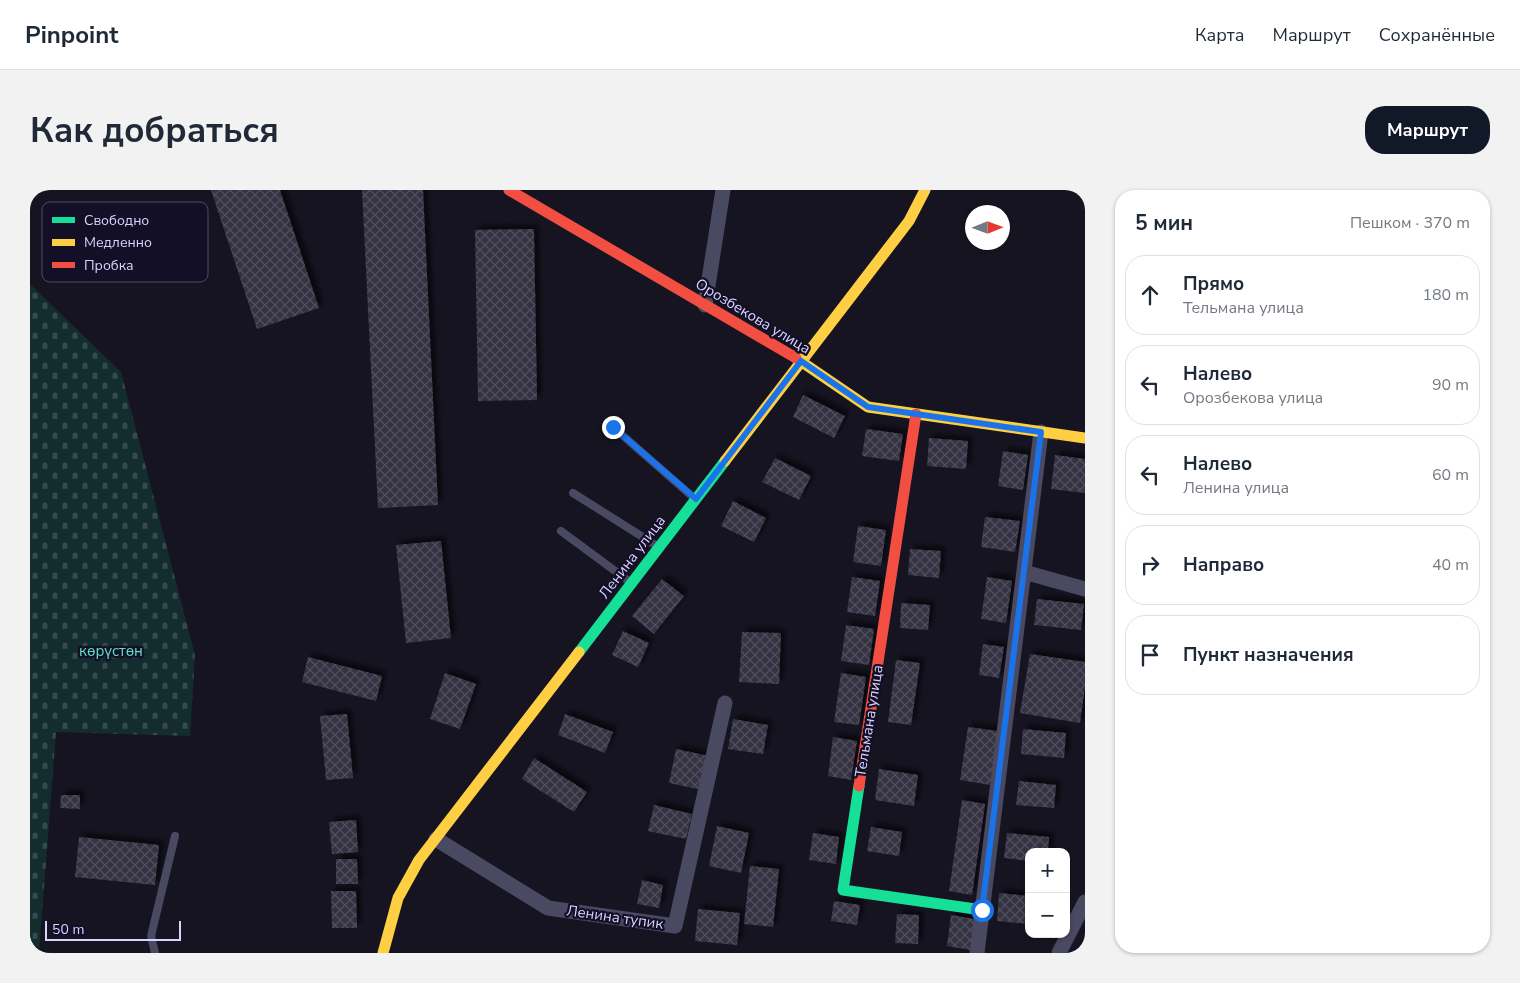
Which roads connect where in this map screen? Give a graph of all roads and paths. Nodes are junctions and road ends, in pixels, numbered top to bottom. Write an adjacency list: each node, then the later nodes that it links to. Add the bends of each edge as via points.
1 (509, 190): 4 (street, Орозбекова улица)
2 (723, 190): 4 (street)
3 (925, 190): 5 (street, Ленина улица, via 909,221)
4 (705, 305): 5 (street, Орозбекова улица)
5 (801, 361): 6 (street, Орозбекова улица, via 868,407); 11 (street, Ленина улица)
6 (916, 414): 8 (street, Орозбекова улица); 21 (street, Тельмана улица, via 843,890)
7 (613, 427): 11 (lane)
8 (1041, 432): 9 (street, Орозбекова улица); 14 (street)
9 (1085, 438)
10 (573, 492): 13 (lane)
11 (696, 499): 13 (street, Ленина улица)
12 (561, 531): 15 (lane)
13 (659, 547): 15 (street, Ленина улица)
14 (1024, 572): 16 (street); 21 (street)
15 (632, 583): 19 (street, Ленина улица)
16 (1085, 589)
17 (725, 703): 19 (street, Ленина тупик, via 676,926 548,908)
18 (175, 836): 22 (lane, via 151,936)
19 (436, 838): 23 (street, Ленина улица, via 419,860 398,898)
20 (1085, 902): 25 (street)
21 (982, 910): 24 (street)
22 (155, 953)
23 (383, 953)
24 (977, 953)
25 (1059, 953)

